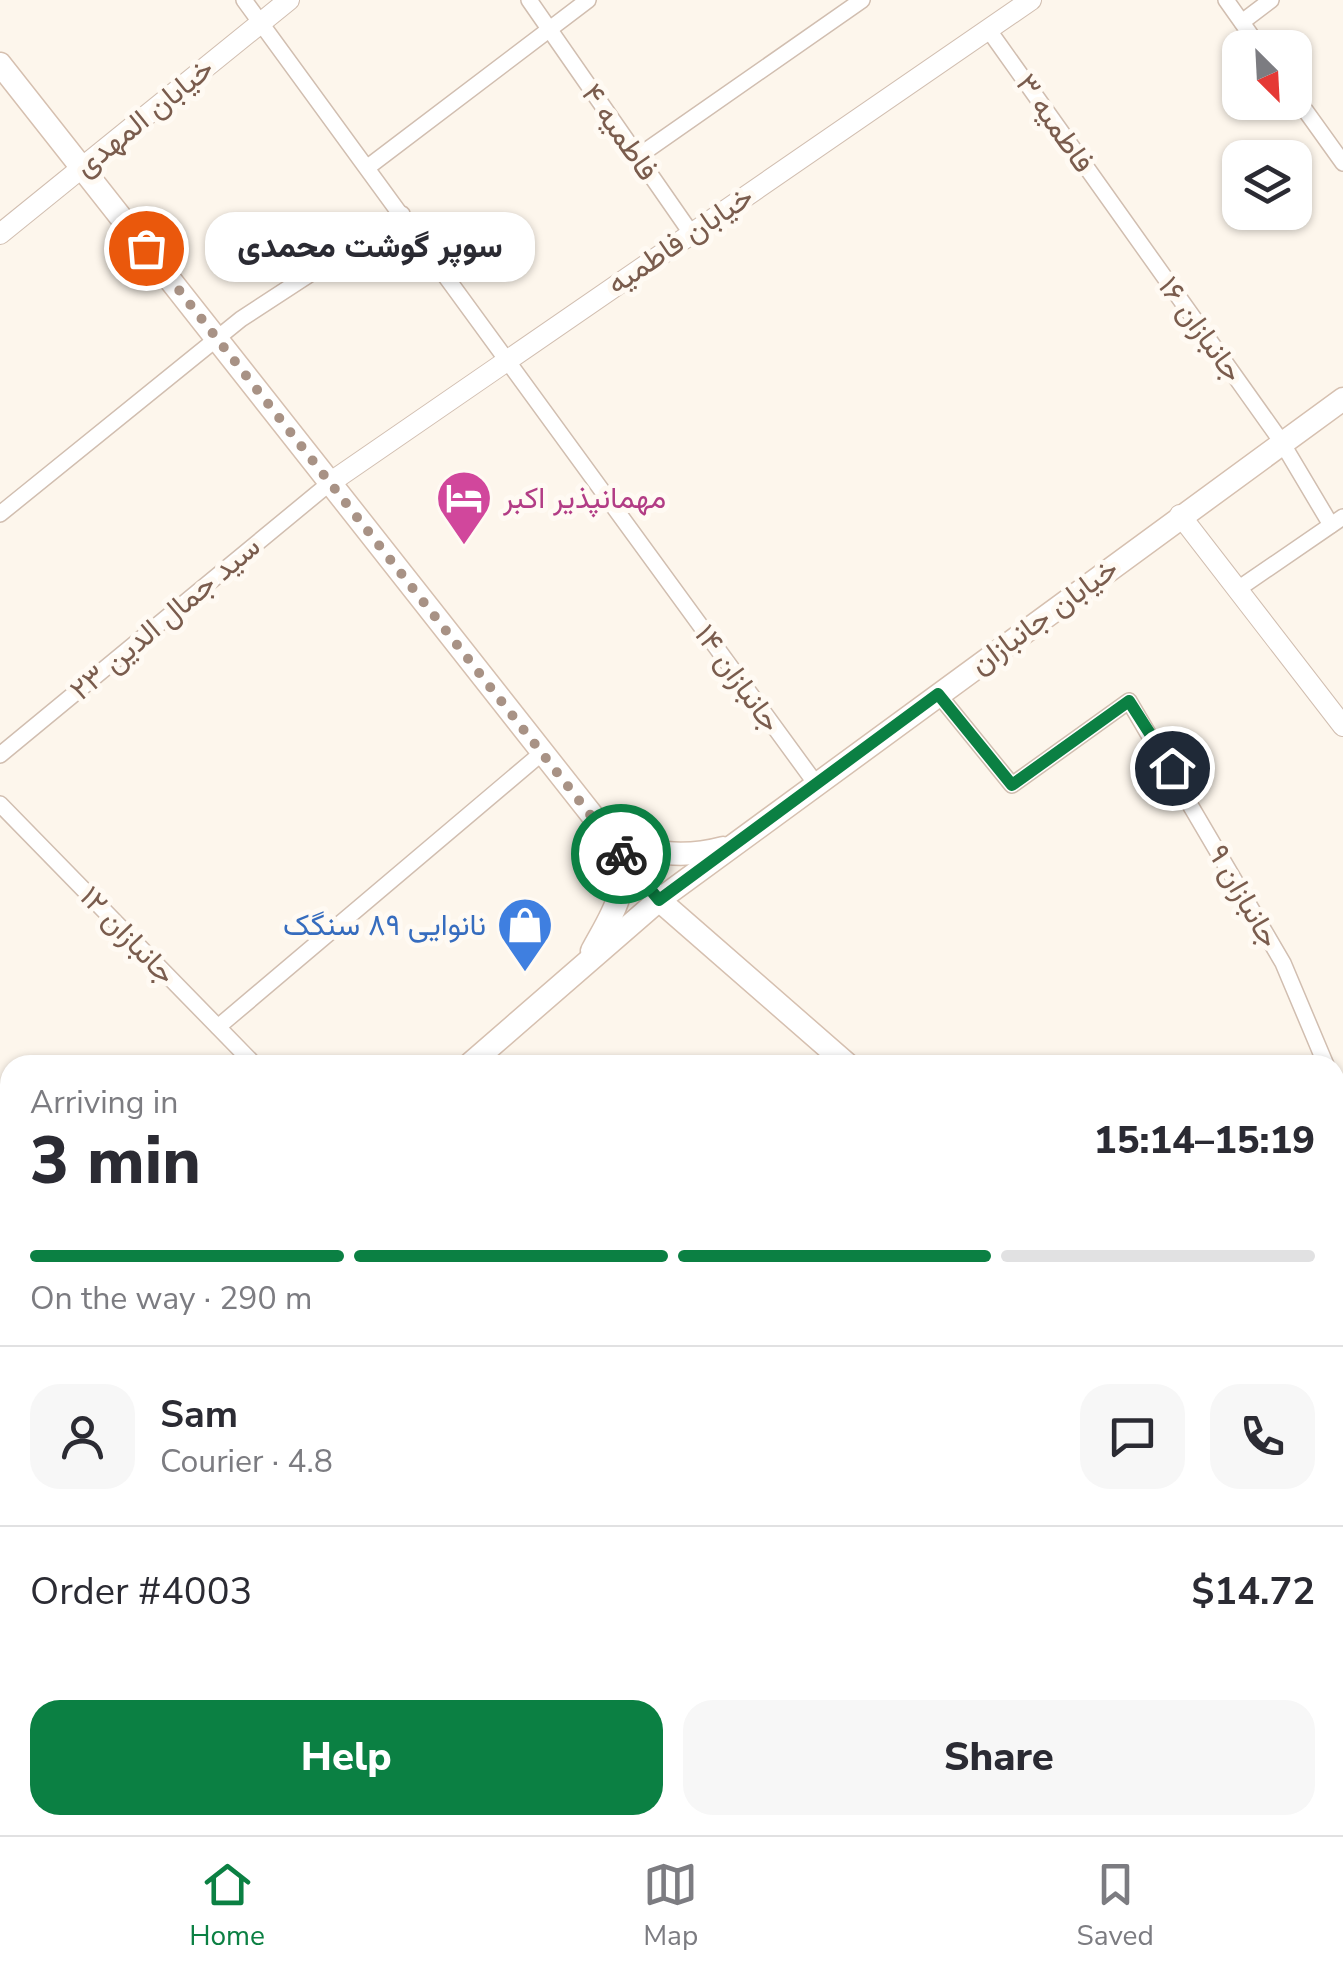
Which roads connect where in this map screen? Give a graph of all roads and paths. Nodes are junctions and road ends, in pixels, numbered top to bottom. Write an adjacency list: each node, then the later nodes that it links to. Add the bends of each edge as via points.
1 (244, 0): 9 (street, جانبازان ۱۴)
2 (289, 0): 9 (street, خیابان المهدی)
3 (528, 0): 12 (street, فاطمیه ۴)
4 (588, 0): 12 (street)
5 (862, 0): 16 (street)
6 (1031, 0): 11 (street, خیابان فاطمیه)
7 (1226, 0): 10 (street)
8 (1271, 0): 10 (street)
9 (263, 21): 18 (street, خیابان المهدی); 19 (street, جانبازان ۱۴)
10 (1242, 22): 13 (street)
11 (988, 29): 21 (street, فاطمیه ۳); 22 (street, خیابان فاطمیه)
12 (549, 30): 16 (street, فاطمیه ۴); 19 (street)
13 (1248, 30)
14 (0, 64): 18 (main road)
15 (1312, 120): 17 (street)
16 (638, 156): 22 (street, فاطمیه ۴)
17 (1343, 164)
18 (82, 167): 23 (street, خیابان المهدی); 24 (main road)
19 (368, 167): 20 (street, جانبازان ۱۴)
20 (402, 214): 24 (street); 25 (street, جانبازان ۱۴)
21 (1121, 216): 27 (street, جانبازان ۱۶)
22 (691, 233): 25 (street, خیابان فاطمیه)
23 (0, 234)
24 (218, 338): 28 (main road); 29 (street)
25 (506, 360): 28 (street, خیابان فاطمیه); 37 (street, جانبازان ۱۴)
26 (1343, 399): 27 (main road, خیابان جانبازان)
27 (1282, 441): 30 (main road, خیابان جانبازان); 31 (street, جانبازان ۱۶)
28 (331, 482): 35 (main road); 36 (street, سید جمال الدین ۲۳)
29 (0, 514)
30 (1180, 515): 32 (street); 33 (main road, خیابان جانبازان)
31 (1337, 521): 32 (street)
32 (1238, 590): 34 (street)
33 (938, 694): 37 (main road, خیابان جانبازان); 47 (street, جانبازان ۹, via 1012,785 1129,701 1283,964)
34 (1343, 726)
35 (543, 752): 39 (main road); 43 (street)
36 (0, 755)
37 (816, 784): 40 (main road, خیابان جانبازان)
38 (0, 804): 43 (street, جانبازان ۱۲)
39 (610, 840): 40 (main road, via 654,854); 41 (main road); 42 (main road, via 622,894)
40 (732, 846): 41 (main road, خیابان جانبازان)
41 (659, 900): 42 (main road, خیابان جانبازان); 46 (main road)
42 (586, 963): 45 (main road, خیابان جانبازان)
43 (218, 1027): 44 (street, جانبازان ۱۲)
44 (245, 1055)
45 (480, 1055)
46 (837, 1055)
47 (1322, 1055)

